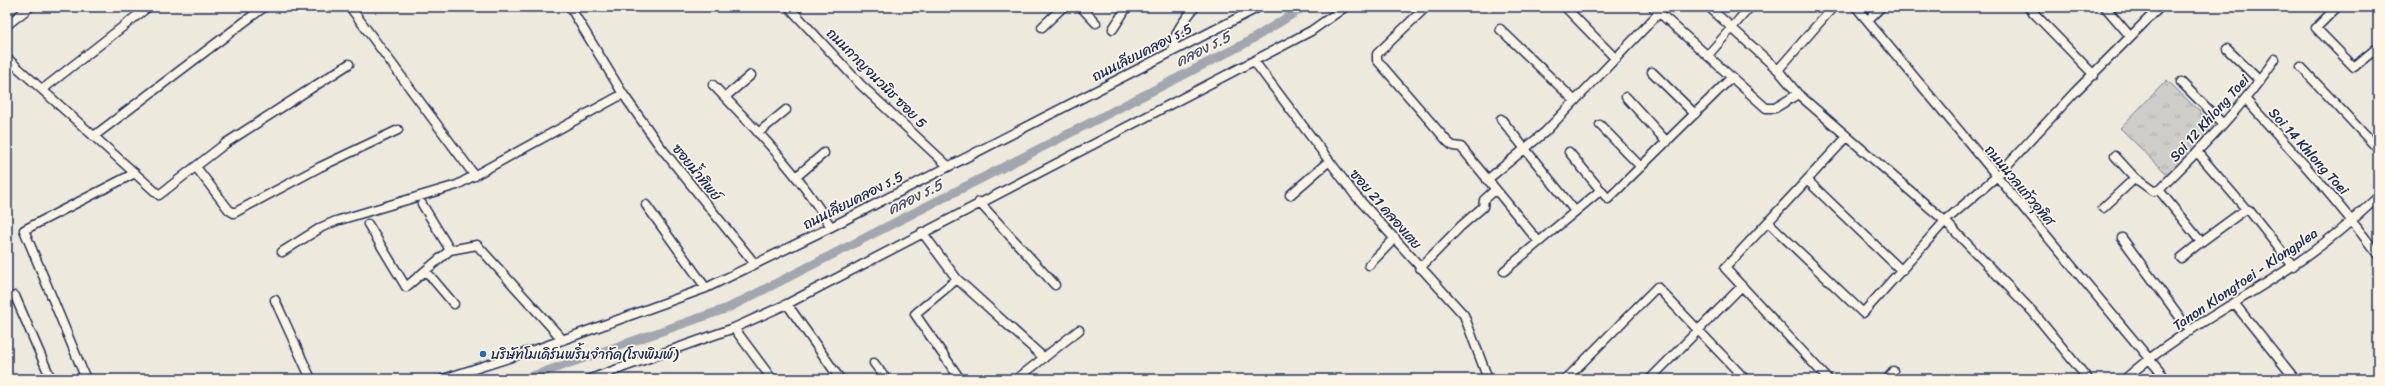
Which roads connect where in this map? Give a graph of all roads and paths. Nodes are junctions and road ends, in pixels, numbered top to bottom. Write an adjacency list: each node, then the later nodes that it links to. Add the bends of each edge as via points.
1 (30, 7): 28 (street)
2 (148, 7): 52 (street)
3 (264, 7): 66 (street)
4 (350, 7): 80 (street)
5 (570, 7): 53 (street, ซอยน้ำทิพย์)
6 (789, 7): 76 (street, ถนนกาญจนวนิช ซอย 5, via 862,85)
7 (1063, 7): 29 (street)
8 (1081, 7): 27 (street)
9 (1127, 7): 31 (street)
10 (1195, 7): 36 (street, via 1173,42)
11 (1259, 7): 36 (street, ถนนเลียบคลอง ร.5)
12 (1345, 7): 41 (street, via 1311,31)
13 (1426, 7): 84 (street, via 1376,57 1448,142 1461,147)
14 (1565, 7): 39 (street)
15 (1653, 7): 25 (street)
16 (1709, 7): 30 (street)
17 (1750, 7): 30 (street)
18 (1856, 7): 26 (street, ถนนนวลแก้วอุทิศ)
19 (1881, 7): 26 (street)
20 (2028, 7): 47 (street)
21 (2106, 7): 33 (street)
22 (2160, 7): 33 (street)
23 (2337, 7): 34 (street, via 2316,28 2354,67)
24 (1832, 8): 44 (street)
25 (1659, 14): 37 (street); 39 (street)
26 (1868, 20): 82 (street, ถนนนวลแก้วอุทิศ)
27 (1096, 23)
28 (7, 25)
29 (1042, 27)
30 (1731, 27): 37 (street); 44 (street)
31 (1113, 29)
32 (1500, 29): 58 (street)
33 (2130, 36): 47 (street)
34 (2378, 47)
35 (2227, 49): 49 (street)
36 (1174, 50): 76 (street, ถนนเลียบคลอง ร.5)
37 (1708, 55): 48 (street)
38 (7, 58): 52 (street)
39 (1616, 59): 58 (street)
40 (2275, 59): 49 (street, Soi 12 Khlong Toei)
41 (1254, 61): 75 (street, ซอย 21 คลองเตย); 91 (street)
42 (349, 64): 77 (street, via 235,137)
43 (2301, 67): 70 (street)
44 (1778, 70): 54 (street)
45 (1652, 72): 60 (street)
46 (751, 75): 55 (street)
47 (2094, 75): 82 (street)
48 (1731, 78): 54 (street, via 1771,110); 60 (street)
49 (2260, 81): 57 (street, Soi 12 Khlong Toei)
50 (2181, 82): 62 (street)
51 (713, 85): 55 (street)
52 (43, 89): 66 (street)
53 (623, 94): 80 (street); 111 (street, ซอยน้ำทิพย์, via 659,145)
54 (1798, 94): 67 (street)
55 (725, 97): 65 (street)
56 (1626, 97): 68 (street)
57 (2245, 99): 62 (street, Soi 12 Khlong Toei); 98 (street, Soi 14 Khlong Toei)
58 (1575, 101): 69 (street, via 1545,132)
59 (786, 110): 65 (street)
60 (1695, 114): 68 (street)
61 (1501, 119): 69 (street)
62 (2223, 124): 72 (street, Soi 12 Khlong Toei)
63 (1600, 125): 78 (street)
64 (398, 130): 77 (street, via 320,167 234,213)
65 (758, 133): 81 (street)
66 (94, 136): 79 (street)
67 (1846, 138): 85 (street); 97 (street)
68 (1667, 142): 78 (street)
69 (1525, 148): 84 (street); 96 (street)
70 (2378, 149)
71 (1569, 152): 87 (street)
72 (2197, 152): 88 (street, Soi 12 Khlong Toei); 95 (street)
73 (824, 153): 81 (street)
74 (2115, 156): 83 (street)
75 (1328, 162): 89 (street); 103 (street, ซอย 21 คลองเตย)
76 (948, 166): 101 (street, ถนนเลียบคลอง ร.5)
77 (196, 167): 79 (street, via 159,195)
78 (1641, 167): 87 (street, via 1608,199)
79 (135, 173): 137 (street, via 24,230)
80 (474, 176): 108 (street, via 440,191 336,221)
81 (796, 177): 101 (street)
82 (1996, 177): 97 (street); 133 (street, ถนนนวลแก้วอุทิศ)
83 (2135, 178): 88 (street, via 2153,191); 94 (street)
84 (1487, 180): 86 (street)
85 (1807, 180): 99 (street); 117 (street)
86 (1495, 190): 105 (street); 114 (street, via 1484,200 1483,207)
87 (1600, 190): 96 (street)
88 (2159, 190): 106 (street)
89 (1290, 195)
90 (2378, 197): 98 (street, Tanon Klongtoei - Klongplea)
91 (979, 202): 102 (street); 119 (street)
92 (422, 204): 107 (street)
93 (646, 204): 121 (street)
94 (2103, 208)
95 (2246, 209): 106 (street); 113 (street, via 2254,214)
96 (1575, 211): 105 (street)
97 (1945, 221): 117 (street); 152 (street, via 2033,312)
98 (2353, 221): 109 (street, Soi 14 Khlong Toei); 113 (street, Tanon Klongtoei - Klongplea)
99 (1768, 222): 117 (street, via 1863,313); 120 (street, via 1725,268)
100 (368, 224): 115 (street, via 406,287)
101 (831, 227): 111 (street, ถนนเลียบคลอง ร.5)
102 (922, 232): 118 (street); 126 (street)
103 (1394, 238): 112 (street); 114 (street, ซอย 21 คลองเตย)
104 (2122, 238): 130 (street)
105 (1538, 242): 116 (street)
106 (2201, 242): 110 (street)
107 (450, 250): 115 (street); 131 (street, via 477,245)
108 (282, 252)
109 (2378, 256)
110 (2181, 258)
111 (755, 264): 121 (street, ถนนเลียบคลอง ร.5)
112 (1369, 265)
113 (2293, 266): 124 (street, Tanon Klongtoei - Klongplea)
114 (1420, 268): 146 (street, ซอย 21 คลองเตย, via 1464,315)
115 (426, 271): 125 (street)
116 (1504, 271)
117 (1902, 271)
118 (957, 279): 132 (street); 144 (street, via 915,314)
119 (1055, 285)
120 (1742, 286): 129 (street); 150 (street)
121 (706, 288): 131 (street, ถนนเลียบคลอง ร.5)
122 (16, 296): 136 (street)
123 (275, 300): 138 (street)
124 (2234, 303): 130 (street, Tanon Klongtoei - Klongplea); 155 (street)
125 (454, 304)
126 (787, 304): 127 (street); 142 (street)
127 (734, 328): 140 (street); 141 (street)
128 (1079, 330): 132 (street)
129 (1699, 330): 147 (street, via 1658,286); 148 (street); 149 (street)
130 (2190, 331): 133 (street, Tanon Klongtoei - Klongplea)
131 (563, 340): 139 (street, ถนนเลียบคลอง ร.5)
132 (1044, 358): 145 (street)
133 (2148, 359): 153 (street, Tanon Klongtoei - Klongplea); 154 (street, ถนนนวลแก้วอุทิศ)
134 (874, 363): 143 (street)
135 (1893, 371): 151 (street)
136 (51, 379)
137 (86, 379)
138 (311, 379)
139 (443, 379)
140 (590, 379)
141 (772, 379)
142 (840, 379)
143 (886, 379)
144 (960, 379)
145 (1017, 379)
146 (1488, 379)
147 (1566, 379)
148 (1650, 379)
149 (1745, 379)
150 (1828, 379)
151 (1888, 379)
152 (2088, 379)
153 (2125, 379)
154 (2166, 379)
155 (2296, 379)

